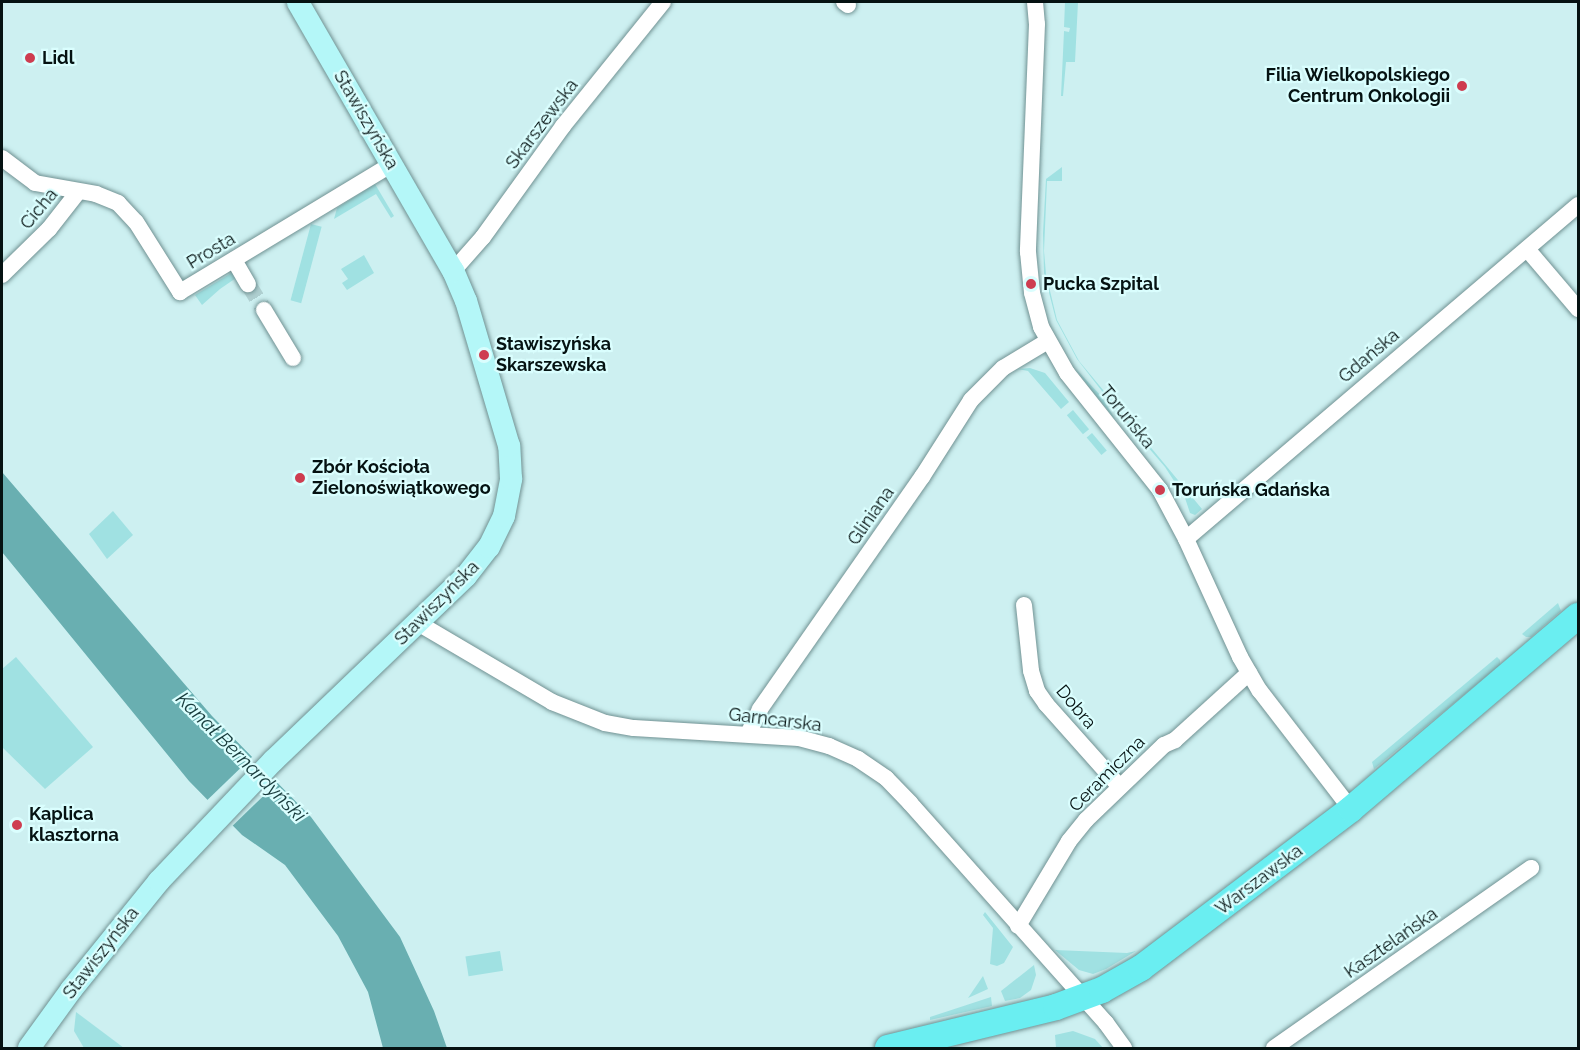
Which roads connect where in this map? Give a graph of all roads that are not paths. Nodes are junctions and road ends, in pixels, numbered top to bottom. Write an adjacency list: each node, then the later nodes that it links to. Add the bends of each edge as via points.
1 (298, 2): 5 (street, Stawiszyńska)
2 (663, 2): 10 (street, Skarszewska)
3 (1035, 2): 15 (street, Toruńska, via 1028,252 1036,309)
4 (2, 158): 6 (street, via 35,183)
5 (392, 165): 9 (street, Prosta); 10 (street, Stawiszyńska)
6 (78, 192): 9 (street, Prosta, via 108,198 128,211 180,292); 11 (street, Cicha, via 49,229)
7 (1578, 205): 8 (street, Gdańska)
8 (1527, 249): 13 (street); 17 (street, Gdańska)
9 (234, 260): 12 (street)
10 (453, 271): 20 (street, Stawiszyńska, via 474,322 497,398 509,446 511,479 504,516 489,547)
11 (2, 275)
12 (248, 284)
13 (1578, 309)
14 (264, 310): 16 (street)
15 (1048, 341): 17 (street, Toruńska, via 1067,374 1160,490); 22 (street, Gliniana, via 1003,368 971,400 760,710)
16 (293, 358)
17 (1186, 539): 21 (street, Toruńska)
18 (1023, 605): 23 (street, Dobra, via 1037,691)
19 (1578, 616): 24 (main road, Warszawska)
20 (418, 623): 22 (street, Garncarska, via 552,702 596,720 634,728); 29 (street, Stawiszyńska, via 199,837 130,916)
21 (1249, 673): 23 (street, Ceramiczna); 24 (street, Toruńska)
22 (748, 734): 26 (street, Garncarska, via 799,738 829,746 886,778)
23 (1120, 787): 26 (street, Ceramiczna, via 1069,841)
24 (1351, 809): 27 (main road, Warszawska, via 1161,954)
25 (1531, 868): 33 (street, Kasztelańska)
26 (1018, 926): 27 (street, Garncarska)
27 (1083, 998): 28 (main road, Warszawska); 32 (street, Garncarska)
28 (987, 1026): 30 (main road, Warszawska); 31 (main road)
29 (29, 1048)
30 (888, 1048)
31 (966, 1048)
32 (1124, 1048)
33 (1274, 1048)

